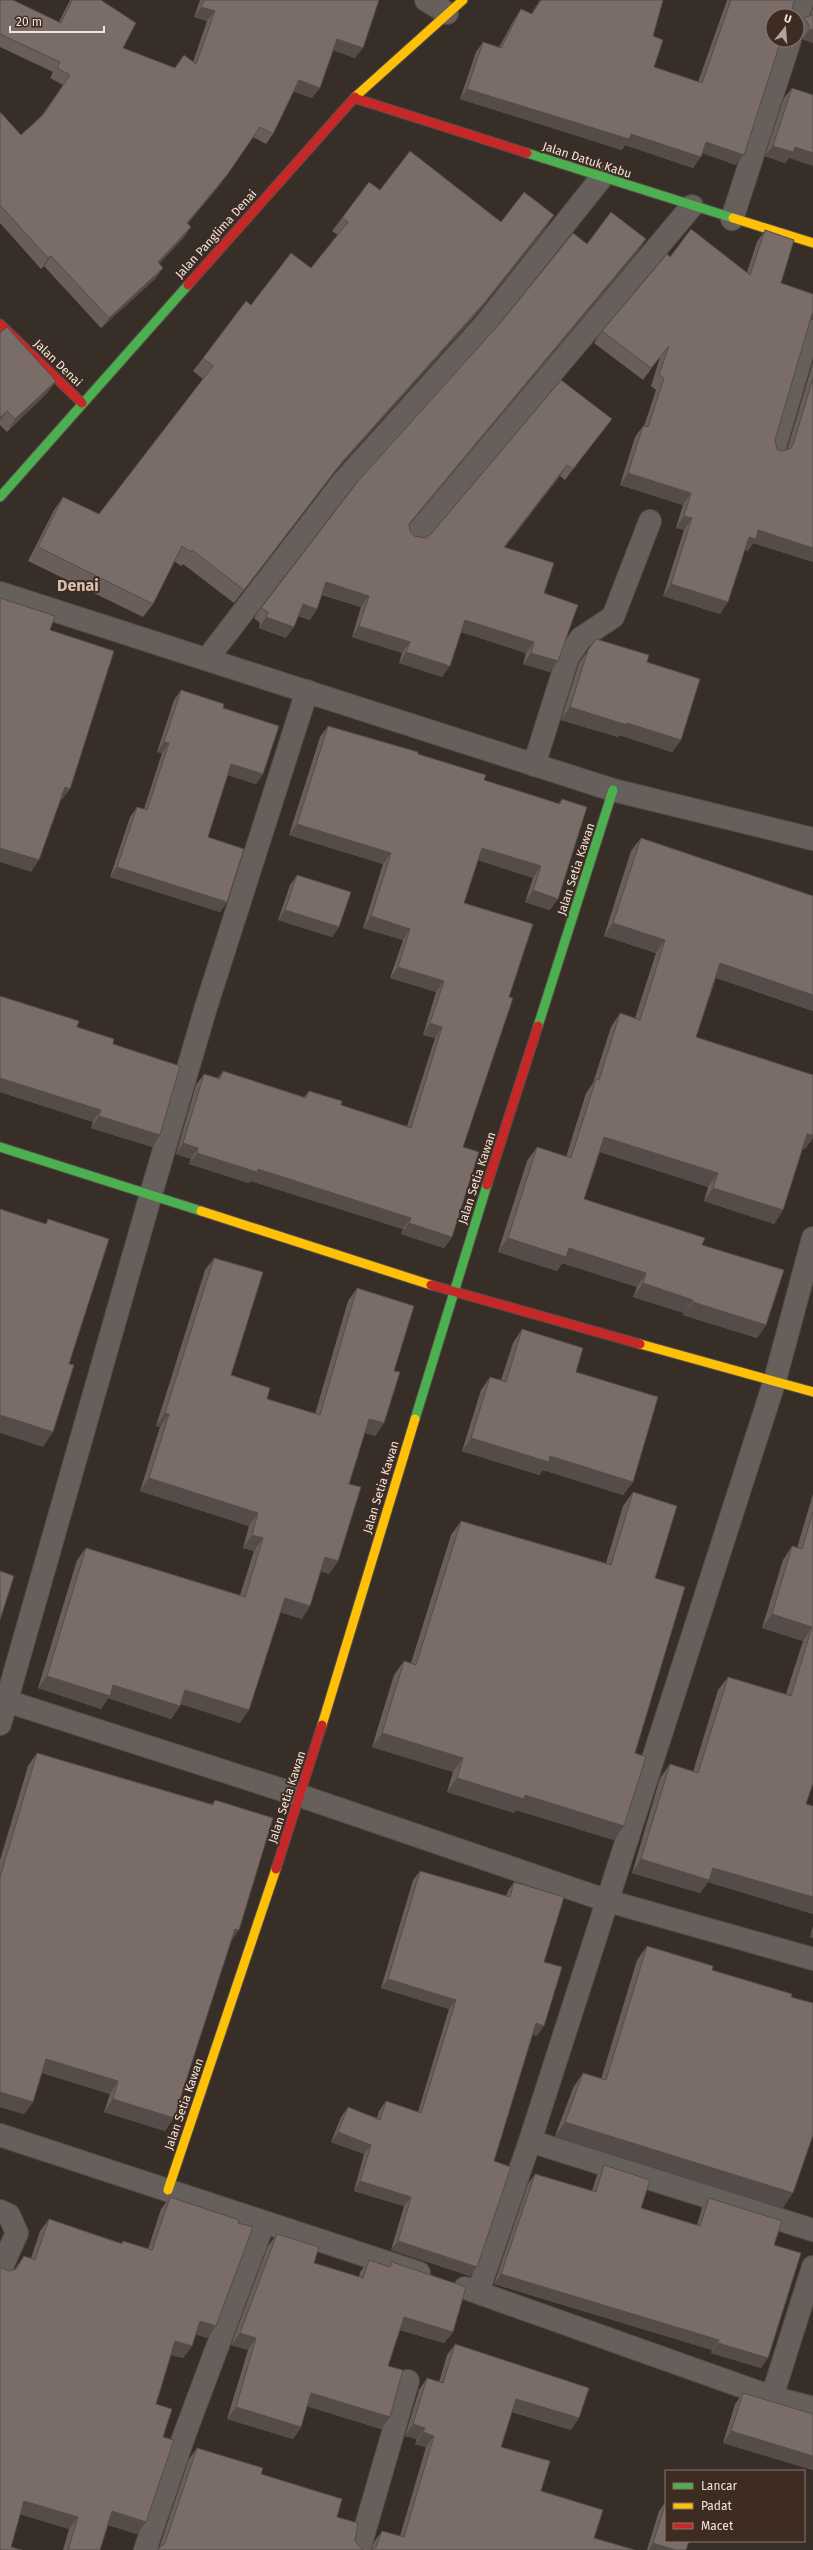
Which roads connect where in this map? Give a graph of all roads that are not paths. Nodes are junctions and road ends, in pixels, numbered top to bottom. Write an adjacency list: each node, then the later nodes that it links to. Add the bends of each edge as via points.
1 (426, 0): 2 (street)
2 (455, 7): 4 (street, Jalan Panglima Denai)
3 (787, 48): 7 (street)
4 (354, 98): 5 (street, Jalan Datuk Kabu); 11 (street, Jalan Panglima Denai)
5 (602, 177): 6 (street, Jalan Datuk Kabu); 17 (street, via 485,324 342,483)
6 (692, 206): 7 (street, Jalan Datuk Kabu); 15 (street)
7 (732, 219): 8 (street, Jalan Datuk Kabu)
8 (813, 243)
9 (0, 324): 11 (street, Jalan Denai)
10 (813, 328): 12 (lane)
11 (82, 403): 13 (street, Jalan Panglima Denai)
12 (776, 454)
13 (0, 497)
14 (650, 521): 19 (street, via 613,617 581,638 568,657)
15 (414, 537)
16 (0, 593): 17 (street)
17 (207, 659): 18 (street)
18 (306, 691): 19 (street); 23 (street, via 206,1007)
19 (534, 765): 20 (street)
20 (614, 790): 21 (street); 25 (street, Jalan Setia Kawan)
21 (813, 839)
22 (0, 1147): 23 (street)
23 (151, 1194): 25 (street); 28 (street)
24 (813, 1238): 26 (street)
25 (452, 1292): 26 (street); 30 (street, Jalan Setia Kawan)
26 (775, 1380): 27 (street); 31 (street)
27 (813, 1392)
28 (4, 1700): 29 (street); 30 (street)
29 (0, 1724)
30 (301, 1796): 31 (street); 35 (street, Jalan Setia Kawan)
31 (608, 1900): 32 (street); 34 (street)
32 (813, 1959)
33 (0, 2135): 35 (street)
34 (530, 2140): 38 (street); 41 (street)
35 (168, 2190): 37 (street)
36 (0, 2211): 40 (street, via 8,2215 17,2233)
37 (264, 2222): 41 (street); 45 (street, via 184,2436)
38 (813, 2230)
39 (813, 2266): 43 (street)
40 (0, 2271)
41 (478, 2292): 43 (street)
42 (408, 2381): 46 (street)
43 (772, 2397): 44 (street)
44 (813, 2408)
45 (145, 2550)
46 (359, 2550)

